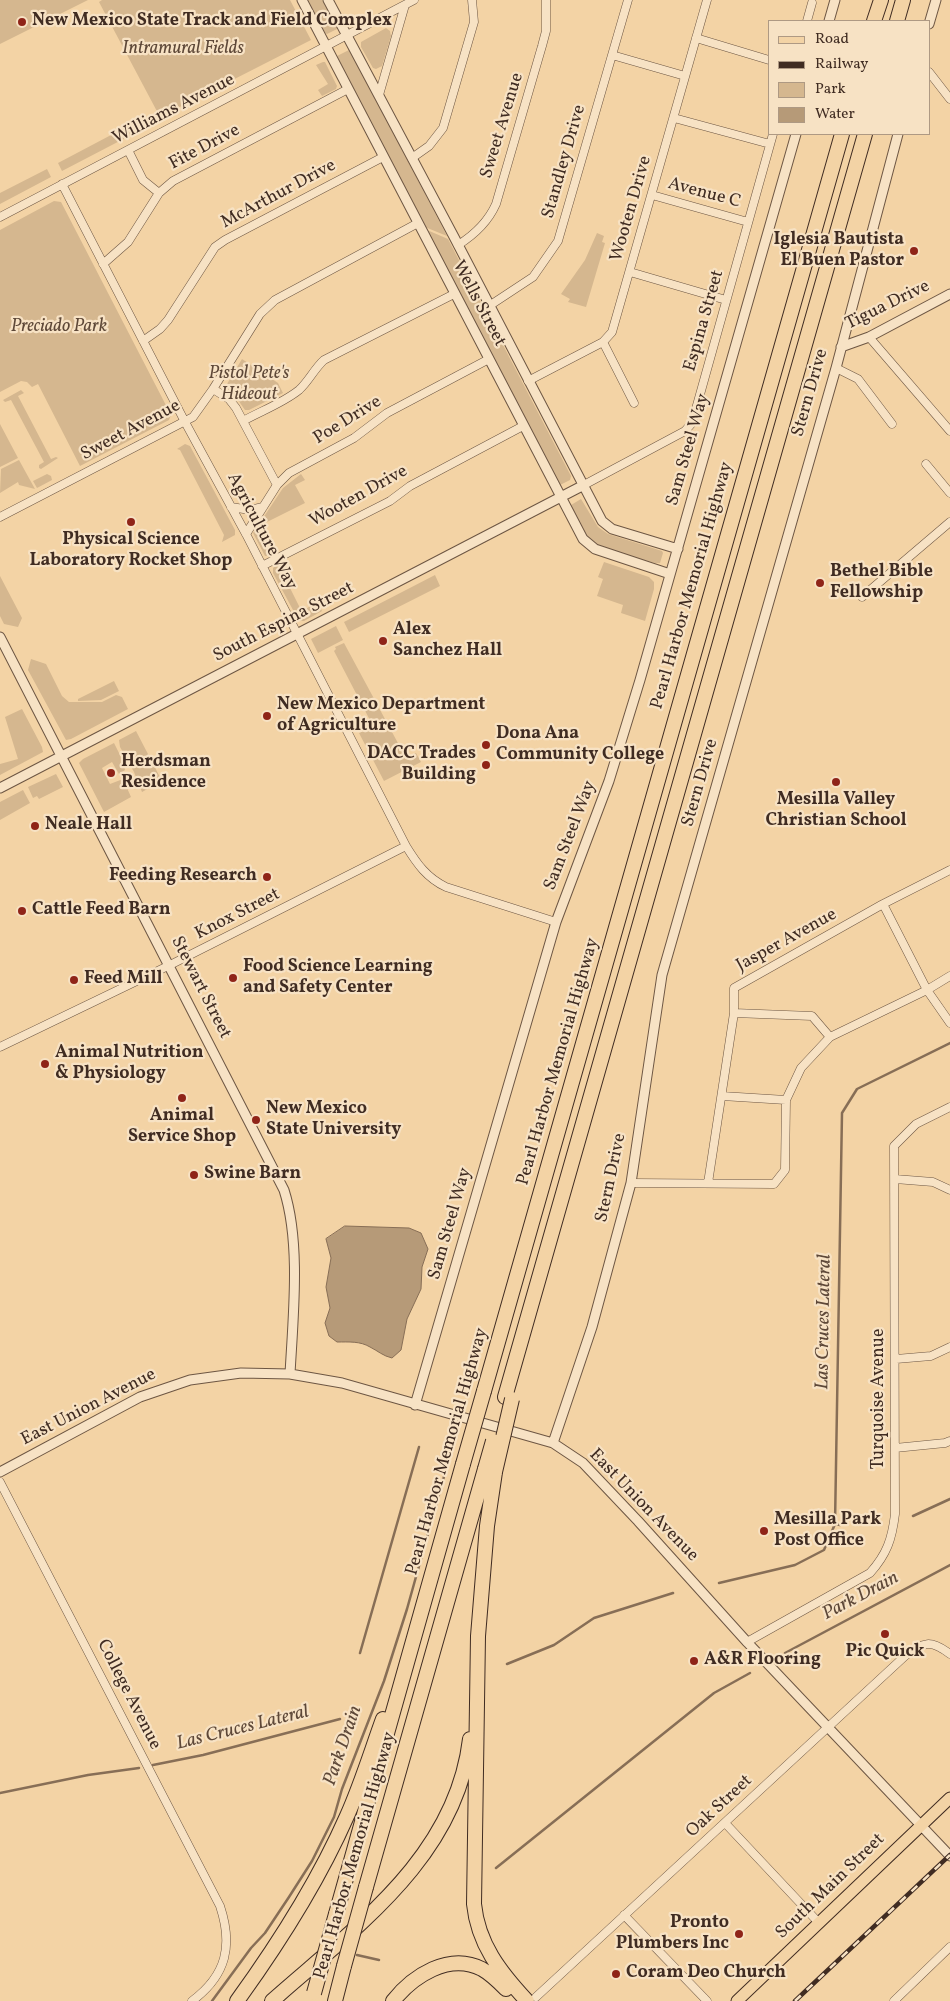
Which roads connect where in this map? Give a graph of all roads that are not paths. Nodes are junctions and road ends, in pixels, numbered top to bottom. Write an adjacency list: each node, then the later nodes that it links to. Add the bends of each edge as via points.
1 (302, 0): 21 (street, Wells Street)
2 (328, 0): 19 (street, Wells Street)
3 (414, 0): 13 (street, Williams Avenue)
4 (472, 0): 38 (street, via 474,22 443,128 429,146)
5 (546, 0): 45 (street, Sweet Avenue, via 542,46 496,204 477,231)
6 (628, 0): 22 (street, Standley Drive)
7 (707, 0): 20 (street, Wooten Drive)
8 (835, 0): 15 (street)
9 (880, 0): 16 (highway)
10 (903, 0): 17 (highway)
11 (936, 0): 18 (street)
12 (812, 3): 14 (street)
13 (404, 5): 19 (street, Williams Avenue); 27 (street)
14 (806, 20)
15 (829, 20)
16 (874, 20)
17 (897, 20)
18 (930, 21)
19 (348, 36): 21 (street, Williams Avenue); 27 (street, Wells Street)
20 (696, 38): 23 (street); 25 (street, Wooten Drive)
21 (326, 47): 26 (street, Wells Street); 36 (street, Williams Avenue)
22 (612, 55): 25 (street); 51 (street, Standley Drive, via 558,241 533,277)
23 (768, 60)
24 (930, 73): 28 (street)
25 (686, 76): 29 (street, Wooten Drive)
26 (348, 89): 37 (street, Wells Street); 40 (street, Fite Drive, via 173,181)
27 (379, 95): 38 (street, Wells Street)
28 (950, 99)
29 (674, 118): 35 (street); 41 (street, Wooten Drive)
30 (773, 135): 35 (street, Espina Street)
31 (796, 135): 76 (street, Sam Steel Way)
32 (842, 135): 112 (highway, Pearl Harbor Memorial Highway, bridge)
33 (865, 135): 109 (highway, Pearl Harbor Memorial Highway, bridge, via 562,1202)
34 (898, 135): 55 (street, Stern Drive)
35 (770, 144): 43 (street, Espina Street)
36 (128, 150): 39 (street, Williams Avenue); 40 (street, via 143,180)
37 (383, 157): 44 (street, Wells Street); 53 (street, McArthur Drive, via 225,240 216,247 168,320)
38 (412, 158): 45 (street, Wells Street)
39 (62, 184): 42 (street, Williams Avenue); 46 (street, Agriculture Way)
40 (159, 193): 46 (street, Fite Drive, via 128,242)
41 (652, 196): 43 (street, Avenue C); 47 (street, Wooten Drive)
42 (0, 217)
43 (748, 222): 50 (street, Espina Street)
44 (418, 223): 48 (street, Wells Street); 59 (street, Sweet Avenue, via 275,300 260,314)
45 (458, 245): 51 (street, Wells Street)
46 (103, 264): 53 (street, Agriculture Way)
47 (630, 272): 50 (street); 54 (street, Wooten Drive, via 612,332)
48 (454, 294): 56 (street, Wells Street); 61 (street, via 324,360 300,389)
49 (950, 294): 52 (street, Tigua Drive)
50 (726, 300): 68 (street, Espina Street, via 689,428)
51 (489, 306): 58 (street, Wells Street)
52 (868, 337): 55 (street, Tigua Drive); 65 (street)
53 (143, 341): 62 (street, Agriculture Way)
54 (603, 342): 58 (street); 60 (street)
55 (841, 347): 57 (street, Stern Drive)
56 (489, 359): 64 (street, Wells Street); 67 (street, Poe Drive, via 380,417 361,434 296,468)
57 (836, 368): 63 (street, via 858,379); 99 (street, Stern Drive, via 662,976)
58 (528, 381): 68 (street, Wells Street)
59 (213, 389): 61 (street, via 229,399); 62 (street, Sweet Avenue, via 193,417)
60 (634, 403)
61 (243, 420): 67 (street)
62 (185, 422): 71 (street, Agriculture Way); 73 (street, Sweet Avenue)
63 (892, 424)
64 (523, 426): 70 (street, Wells Street); 77 (street, Wooten Drive, via 410,486 390,501)
65 (950, 431)
66 (926, 464): 69 (street)
67 (277, 485): 72 (street, Poe Drive)
68 (582, 486): 70 (street, South Espina Street); 76 (street, Wells Street, via 606,526)
69 (950, 494)
70 (560, 498): 78 (street, Wells Street, via 590,546); 80 (street, South Espina Street)
71 (231, 507): 72 (street, via 246,510); 75 (street, Agriculture Way)
72 (263, 507): 75 (street, Poe Drive)
73 (0, 517)
74 (950, 522): 79 (street)
75 (246, 534): 77 (street, Agriculture Way)
76 (678, 549): 78 (street, Sam Steel Way)
77 (262, 566): 80 (street, Agriculture Way)
78 (670, 574): 87 (street, Sam Steel Way, via 609,781)
79 (862, 597)
80 (298, 634): 82 (street, South Espina Street); 84 (street, Agriculture Way)
81 (0, 637): 82 (street, Stewart Street)
82 (62, 756): 83 (street, South Espina Street); 88 (street, Stewart Street)
83 (0, 788)
84 (406, 846): 87 (street, Agriculture Way, via 423,872 439,884); 88 (street, Knox Street)
85 (950, 870): 86 (street, Jasper Avenue)
86 (883, 904): 90 (street); 91 (street, Jasper Avenue, via 734,988)
87 (556, 922): 105 (street, Sam Steel Way)
88 (170, 965): 94 (street, Knox Street); 104 (street, Stewart Street, via 287,1198 294,1260)
89 (950, 976): 90 (street)
90 (927, 990): 92 (street); 93 (street)
91 (734, 1013): 93 (street, via 812,1016); 95 (street, Jasper Avenue)
92 (950, 1023)
93 (830, 1036): 96 (street, via 801,1068)
94 (0, 1047)
95 (722, 1096): 96 (street); 100 (street, Jasper Avenue)
96 (786, 1100): 100 (street, via 785,1170 774,1184)
97 (950, 1107): 98 (street, Turquoise Avenue, via 916,1124 894,1146)
98 (895, 1179): 101 (street, via 933,1182); 103 (street, Turquoise Avenue)
99 (631, 1183): 100 (street); 107 (street, Stern Drive, via 592,1327)
100 (708, 1184)
101 (950, 1190)
102 (950, 1347): 103 (street, via 931,1356)
103 (896, 1359): 108 (street, Turquoise Avenue)
104 (290, 1374): 105 (street, East Union Avenue, via 342,1383); 110 (street, East Union Avenue, via 223,1374 174,1384 140,1397)
105 (415, 1405): 107 (street, East Union Avenue)
106 (950, 1441): 108 (street)
107 (553, 1443): 113 (street, East Union Avenue, via 583,1464)
108 (895, 1448): 113 (street, Turquoise Avenue, via 894,1527 890,1544 880,1562 870,1573)
109 (490, 1471): 114 (highway); 129 (highway, Pearl Harbor Memorial Highway, bridge)
110 (0, 1472)
111 (0, 1482): 126 (street, College Avenue, via 220,1906 227,1927 226,1953 218,1976)
112 (427, 1596): 124 (highway, Pearl Harbor Memorial Highway, bridge); 127 (highway, via 347,1816 294,1916)
113 (748, 1642): 116 (street, East Union Avenue)
114 (477, 1651): 125 (highway, via 475,1912 488,1953 501,1972); 128 (highway, via 465,1766 435,1837 390,1896)
115 (950, 1654): 116 (street, Oak Street, via 938,1644 926,1643 905,1656)
116 (828, 1726): 118 (street, Oak Street); 119 (street, East Union Avenue)
117 (950, 1798): 119 (main road, South Main Street)
118 (725, 1823): 121 (street, Oak Street); 122 (street)
119 (920, 1826): 120 (street, East Union Avenue); 122 (main road, South Main Street)
120 (950, 1856)
121 (624, 1915): 125 (street, Oak Street); 132 (street)
122 (819, 1923): 133 (main road, South Main Street)
123 (950, 1946): 134 (street)
124 (313, 1997)
125 (531, 1999)
126 (192, 2001)
127 (236, 2001)
128 (272, 2001)
129 (335, 2001)
130 (393, 2001): 131 (highway, via 425,1972 456,1963 483,1970)
131 (516, 2001)
132 (707, 2001)
133 (737, 2001)
134 (894, 2001)

